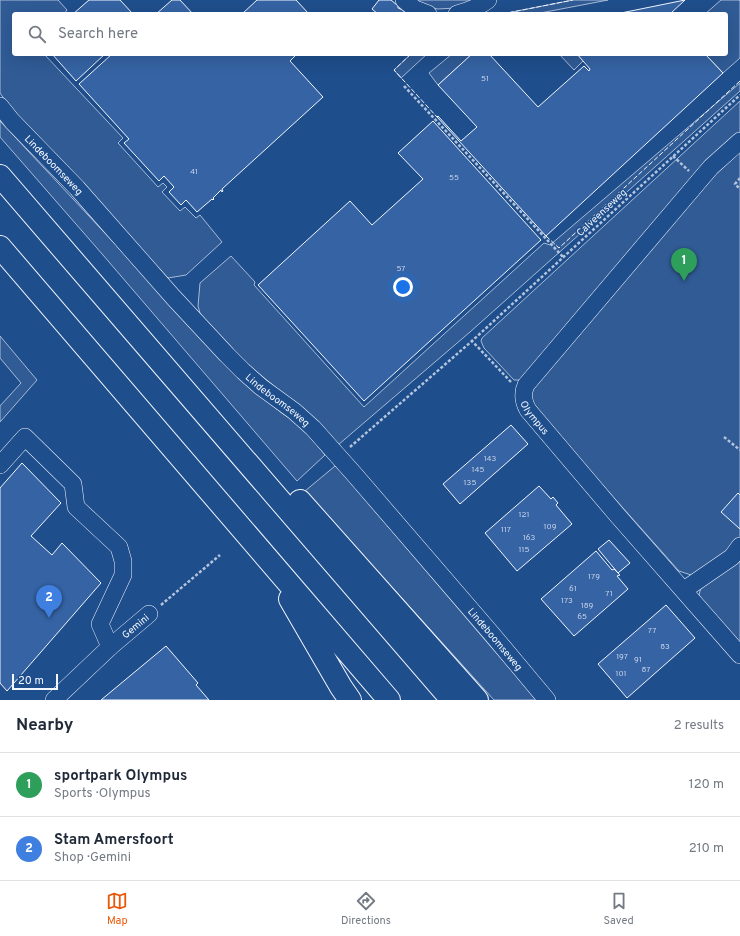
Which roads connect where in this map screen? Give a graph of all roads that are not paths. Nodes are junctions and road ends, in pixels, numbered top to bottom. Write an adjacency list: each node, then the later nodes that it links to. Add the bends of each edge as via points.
1 (404, 0): 3 (street)
2 (488, 0): 4 (street)
3 (423, 12)
4 (464, 12)
5 (0, 106): 22 (street, Lindeboomseweg, via 227,355 313,428)
6 (740, 141): 13 (street, Olympus, via 699,181 526,385 523,396 528,410)
7 (0, 176): 9 (highway)
8 (0, 247): 12 (highway)
9 (155, 356): 20 (highway); 21 (highway, via 239,433)
10 (0, 465): 15 (street, via 25,437 73,484 76,507 119,547 123,575 100,624)
11 (740, 546): 13 (street, via 732,557)
12 (263, 553): 18 (highway); 19 (highway)
13 (684, 590): 16 (street, Olympus)
14 (150, 614): 15 (street, Gemini)
15 (110, 647): 17 (street, Gemini)
16 (740, 655)
17 (54, 700)
18 (350, 700)
19 (389, 700)
20 (452, 700)
21 (477, 700)
22 (547, 700)

